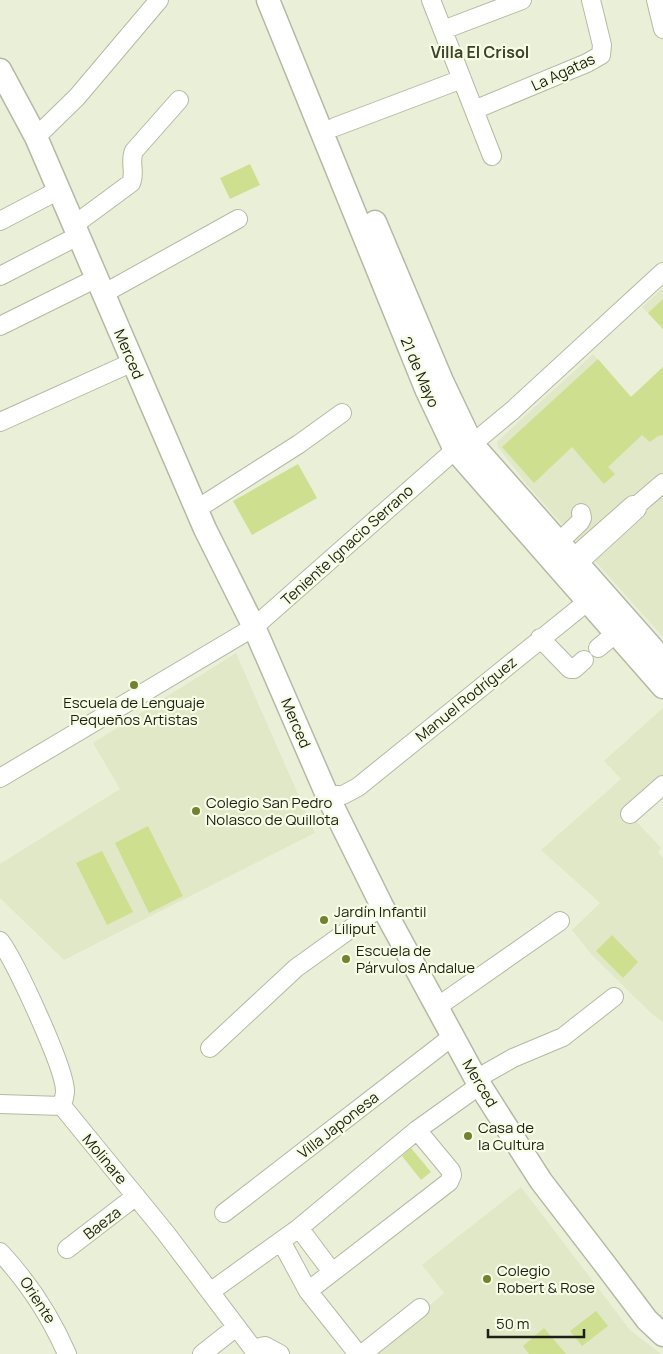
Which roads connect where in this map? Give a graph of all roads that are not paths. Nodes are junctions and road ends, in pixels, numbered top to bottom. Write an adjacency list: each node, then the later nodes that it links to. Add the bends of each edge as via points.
1 (159, 0): 15 (street, via 77,97)
2 (268, 0): 28 (main road, 21 de Mayo, via 427,391)
3 (281, 0): 14 (main road, 21 de Mayo)
4 (431, 0): 9 (street)
5 (522, 0): 9 (street)
6 (591, 0): 13 (street, La Agatas, via 602,45 600,56)
7 (656, 0): 8 (street)
8 (663, 29)
9 (443, 30): 11 (street)
10 (0, 70): 15 (main road, Merced)
11 (462, 79): 13 (street); 14 (street)
12 (179, 100): 20 (street, via 134,151 131,159 134,177 131,182)
13 (474, 110): 16 (street)
14 (335, 127): 28 (main road, 21 de Mayo, via 442,381)
15 (36, 137): 17 (main road, Merced)
16 (492, 156)
17 (59, 190): 19 (street); 20 (main road, Merced)
18 (238, 219): 23 (street)
19 (0, 221)
20 (76, 230): 22 (street); 23 (main road, Merced)
21 (663, 272): 28 (street, Teniente Ignacio Serrano, via 513,410)
22 (0, 276)
23 (100, 286): 24 (street); 25 (main road, Merced)
24 (0, 326)
25 (133, 362): 27 (street); 30 (main road, Merced)
26 (342, 413): 30 (street)
27 (0, 422)
28 (463, 447): 32 (main road, 21 de Mayo); 33 (main road, 21 de Mayo); 34 (street, Teniente Ignacio Serrano)
29 (663, 483): 32 (street)
30 (197, 509): 34 (main road, Merced)
31 (581, 513): 32 (street)
32 (570, 555): 33 (main road, 21 de Mayo)
33 (594, 596): 35 (street, Manuel Rodríguez); 37 (main road, 21 de Mayo); 38 (main road, 21 de Mayo, via 606,641)
34 (254, 627): 39 (street, Teniente Ignacio Serrano); 41 (main road, Merced)
35 (540, 638): 36 (street, via 570,669); 41 (street, Manuel Rodríguez, via 358,787 343,795)
36 (584, 660)
37 (663, 660)
38 (663, 687)
39 (0, 778)
40 (663, 785): 42 (street)
41 (326, 795): 43 (main road, Merced)
42 (630, 814)
43 (382, 906): 47 (main road, Merced); 49 (street, via 296,968)
44 (560, 922): 47 (street)
45 (0, 941): 52 (street, via 28,993 54,1055 65,1090)
46 (614, 997): 50 (street, via 563,1037 512,1058)
47 (437, 1006): 48 (main road, Merced)
48 (453, 1036): 50 (main road, Merced); 55 (street, Villa Japonesa)
49 (210, 1048)
50 (478, 1082): 53 (street); 65 (main road, Merced, via 542,1181)
51 (0, 1104): 52 (street)
52 (62, 1106): 54 (street, Molinare)
53 (417, 1130): 56 (street); 60 (street, via 451,1171 449,1182)
54 (136, 1196): 58 (street, Baeza); 62 (street, Molinare)
55 (224, 1214)
56 (299, 1228): 57 (street); 60 (street)
57 (281, 1241): 61 (street); 62 (street)
58 (67, 1250)
59 (0, 1252): 67 (street, Oriente, via 26,1280)
60 (332, 1272): 61 (street)
61 (308, 1291): 70 (street)
62 (210, 1292): 64 (street, Molinare)
63 (420, 1308): 71 (street)
64 (235, 1328): 66 (street, Molinare); 68 (street)
65 (663, 1336)
66 (255, 1351): 69 (street, via 264,1346)
67 (67, 1354)
68 (202, 1354)
69 (280, 1354)
70 (358, 1354)
71 (362, 1354)

